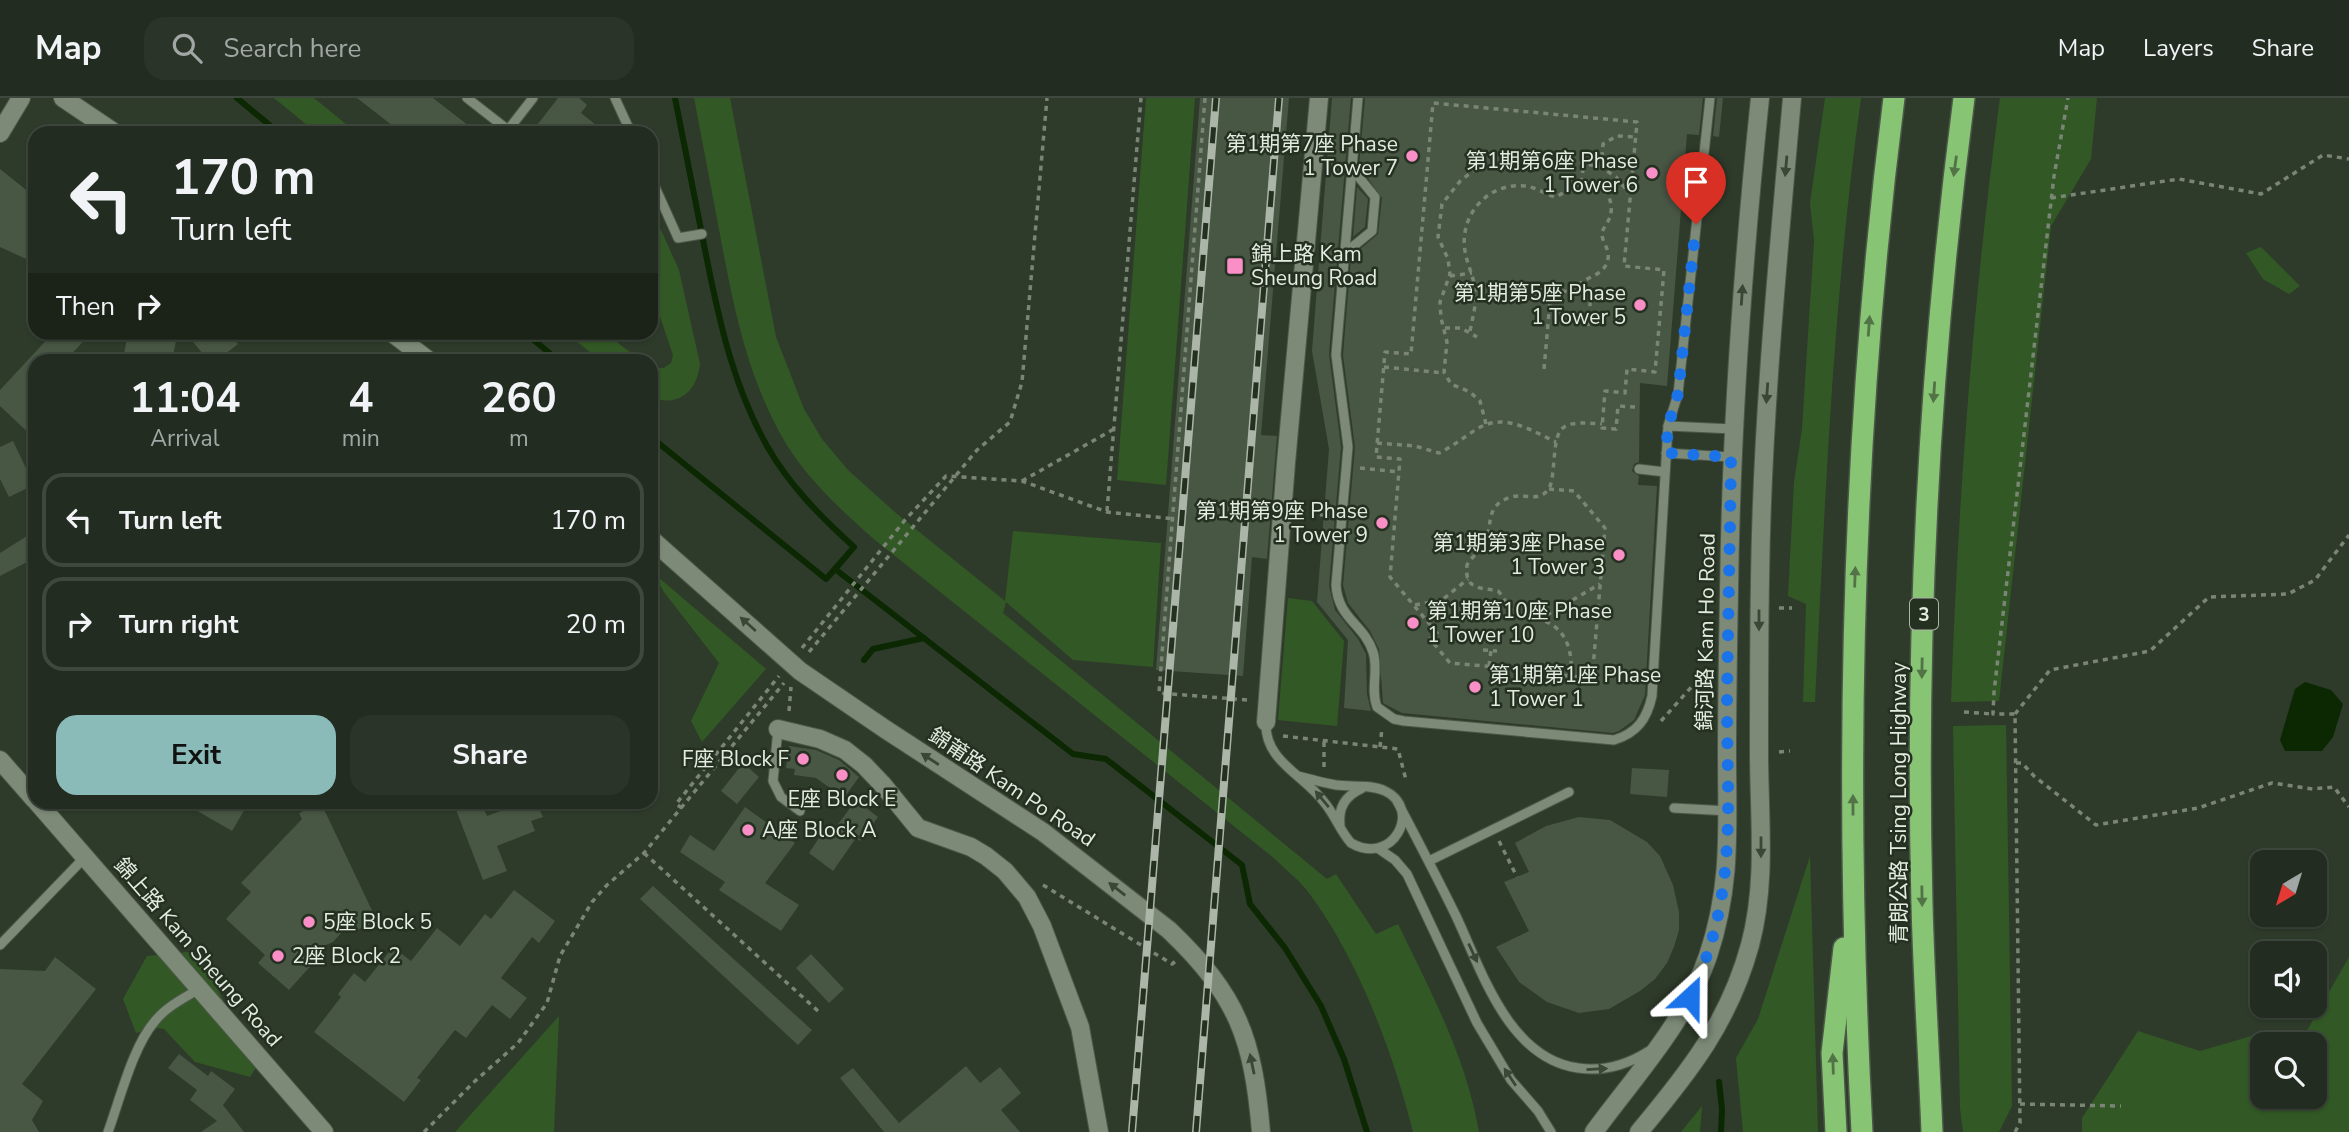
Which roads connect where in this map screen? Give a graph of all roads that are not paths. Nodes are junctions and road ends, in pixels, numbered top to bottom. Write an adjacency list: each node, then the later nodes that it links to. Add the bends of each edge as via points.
1 (21, 98): 17 (main road)
2 (63, 98): 13 (main road)
3 (467, 98): 14 (lane)
4 (533, 98): 15 (lane)
5 (615, 98): 16 (lane)
6 (1319, 98): 31 (main road)
7 (1358, 98): 18 (lane)
8 (1710, 98): 24 (lane, via 1678,394)
9 (1760, 98): 25 (main road, 錦河路 Kam Ho Road, one-way to 9)
10 (1792, 98): 57 (main road, one-way to 57, via 1763,458 1761,847 1756,916 1742,970 1721,1021 1690,1069)
11 (1894, 98): 47 (highway, 青朗公路 Tsing Long Highway, one-way to 11, via 1852,674 1858,508 1871,306)
12 (1964, 98): 60 (highway, 青朗公路 Tsing Long Highway / 3, one-way to 60, via 1939,321 1926,517 1922,893)
13 (105, 126)
14 (503, 126)
15 (511, 126)
16 (628, 126)
17 (0, 133)
18 (1353, 170): 21 (lane); 21 (lane, via 1375,197 1372,231)
19 (658, 194): 20 (lane, via 678,238)
20 (702, 234)
21 (1345, 253): 29 (lane, via 1336,355 1348,447 1336,596 1374,654 1374,699 1384,714 1404,721 1614,740 1635,731 1652,696)
22 (402, 340): 23 (main road)
23 (420, 354)
24 (1668, 426): 25 (lane); 26 (lane)
25 (1733, 429): 27 (main road, 錦河路 Kam Ho Road)
26 (1666, 453): 27 (lane); 29 (lane)
27 (1731, 457): 42 (main road, 錦河路 Kam Ho Road)
28 (1639, 469): 29 (lane)
29 (1665, 472)
30 (658, 545): 54 (main road, 錦莆路 Kam Po Road, one-way to 30, via 1252,1064 1233,1007 1169,930 1043,832 793,665)
31 (1266, 727): 34 (lane, via 1275,756)
32 (778, 729): 41 (lane, via 773,781 780,797); 53 (main road, via 820,738 845,750 919,828 971,847 1005,871 1027,897 1080,1027)
33 (0, 760): 36 (main road, 錦上路 Kam Sheung Road)
34 (1298, 776): 35 (lane); 43 (lane, one-way to 34, via 1325,802)
35 (1362, 788): 38 (lane, via 1382,789); 43 (lane, via 1346,799)
36 (28, 792)
37 (1569, 792): 46 (lane)
38 (1397, 801): 44 (lane, via 1400,829 1396,838); 46 (lane)
39 (1674, 808): 42 (lane)
40 (43, 809): 45 (main road, 錦上路 Kam Sheung Road)
41 (800, 811)
42 (1729, 811): 50 (main road, 錦河路 Kam Ho Road, via 1727,867 1714,934 1699,978)
43 (1340, 827): 44 (lane, via 1351,843)
44 (1379, 849): 55 (lane, one-way to 44, via 1511,1080 1477,1023 1407,874)
45 (86, 856): 48 (lane); 49 (main road, 錦上路 Kam Sheung Road)
46 (1429, 861): 50 (lane, one-way to 50, via 1490,990 1535,1050 1560,1064 1602,1069 1630,1062)
47 (1853, 873): 58 (highway, one-way to 47, via 1832,1053); 59 (highway, 青朗公路 Tsing Long Highway)
48 (0, 945)
49 (200, 989): 51 (lane, via 164,1012 143,1037); 52 (main road, 錦上路 Kam Sheung Road)
50 (1664, 1039): 56 (main road, 錦河路 Kam Ho Road)
51 (108, 1132)
52 (324, 1132)
53 (1099, 1132)
54 (1261, 1132)
55 (1551, 1132)
56 (1594, 1132)
57 (1639, 1132)
58 (1836, 1132)
59 (1863, 1132)
60 (1932, 1132)

